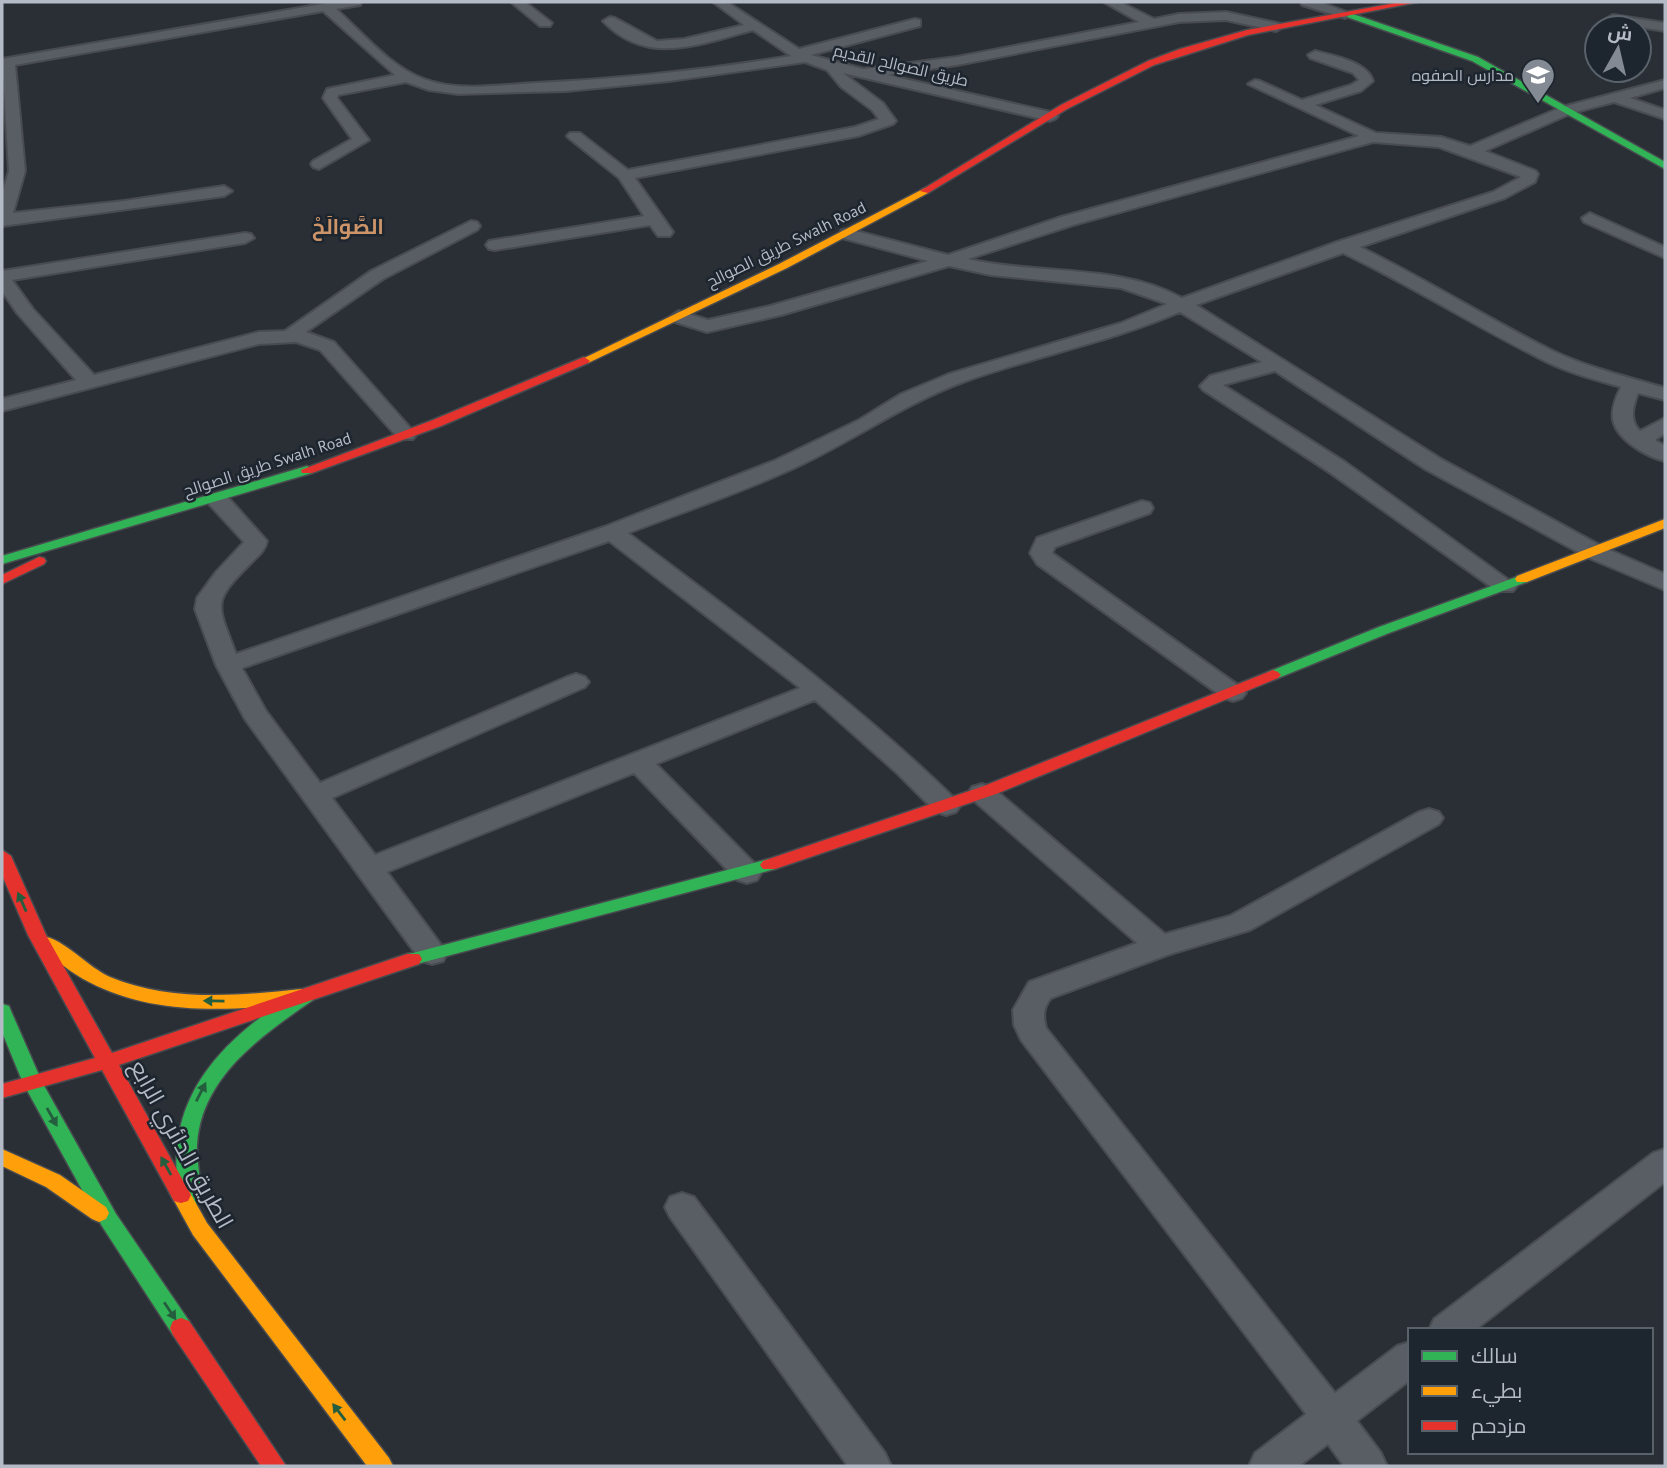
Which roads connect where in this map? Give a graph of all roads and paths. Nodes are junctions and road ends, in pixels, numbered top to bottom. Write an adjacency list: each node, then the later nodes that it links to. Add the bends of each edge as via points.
1 (355, 2): 7 (street)
2 (517, 2): 11 (street)
3 (719, 2): 13 (street, طريق الصوالح القديم)
4 (1110, 2): 10 (street)
5 (1307, 2): 8 (street)
6 (1414, 2): 8 (street, طريق الصوالح Swalh Road)
7 (326, 7): 17 (street); 20 (street)
8 (1345, 14): 14 (street, طريق الصوالح Swalh Road); 25 (street, via 1475,59)
9 (610, 21): 13 (street, via 648,44 658,45)
10 (1150, 22): 14 (street, via 1226,16); 19 (street, via 998,54)
11 (545, 23)
12 (915, 23): 16 (street)
13 (754, 26): 16 (street, طريق الصوالح القديم)
14 (1276, 27): 27 (street, طريق الصوالح Swalh Road, via 1153,62)
15 (1315, 55): 24 (street, via 1358,70 1366,81)
16 (802, 56): 18 (street, طريق الصوالح القديم); 20 (street, via 672,78 577,86 467,89)
17 (5, 62): 37 (street, via 17,171)
18 (834, 68): 19 (street, طريق الصوالح القديم); 33 (street, via 839,78 880,109 888,121 858,131)
19 (860, 74): 27 (street, طريق الصوالح القديم)
20 (408, 77): 31 (street, via 332,92 330,97 362,140)
21 (1255, 84): 24 (street)
22 (1665, 84): 23 (street)
23 (1617, 98): 25 (street); 26 (street)
24 (1301, 105): 29 (street)
25 (1567, 110): 30 (street); 32 (street)
26 (1665, 115)
27 (1050, 116): 40 (street, طريق الصوالح Swalh Road)
28 (575, 136): 33 (street)
29 (1373, 137): 30 (street, via 1441,142); 45 (street, via 1067,221)
30 (1473, 151): 43 (street, via 1525,171 1529,179 1499,195)
31 (319, 164)
32 (1665, 166)
33 (625, 175): 36 (street)
34 (224, 191): 37 (street)
35 (1590, 218): 44 (street)
36 (654, 219): 39 (street); 42 (street)
37 (2, 220)
38 (471, 226): 49 (street, via 382,271)
39 (665, 234)
40 (848, 234): 45 (street); 48 (street, طريق الصوالح Swalh Road)
41 (245, 238): 46 (street)
42 (495, 245)
43 (1343, 246): 47 (street); 52 (street, via 1547,355)
44 (1665, 253)
45 (946, 261): 47 (street, via 1122,283); 48 (street, via 707,326)
46 (2, 277): 51 (street, via 26,313)
47 (1182, 303): 50 (street); 62 (street, via 1128,327 956,378 908,398 784,466)
48 (679, 317): 56 (street, طريق الصوالح Swalh Road)
49 (290, 336): 51 (street, via 259,338); 56 (street, via 327,346)
50 (1277, 364): 63 (street, via 1433,464); 70 (street, via 1217,380 1210,386 1337,467)
51 (89, 382): 54 (street)
52 (1631, 386): 53 (street); 57 (street, via 1621,412 1622,423)
53 (1665, 394)
54 (2, 405)
55 (1665, 424): 57 (street)
56 (406, 435): 59 (street, طريق الصوالح Swalh Road)
57 (1641, 440): 58 (street)
58 (1665, 455)
59 (217, 499): 65 (street, طريق الصوالح Swalh Road, via 138,528); 71 (street, via 256,541 209,598 207,609)
60 (1142, 508): 74 (street, via 1045,543 1041,553)
61 (1665, 523): 63 (street)
62 (612, 532): 71 (street); 73 (street)
63 (1597, 553): 69 (street); 70 (street)
64 (2, 554): 65 (street)
65 (37, 556): 66 (street, طريق الصوالح Swalh Road); 67 (street, طريق الصوالح Swalh Road); 68 (street)
66 (2, 560)
67 (2, 573)
68 (2, 580)
69 (1665, 583)
70 (1505, 586): 74 (street)
71 (228, 665): 77 (street, via 254,713)
72 (576, 682): 77 (street)
73 (818, 690): 75 (street); 78 (street, via 902,760)
74 (1233, 693): 76 (street)
75 (639, 762): 81 (street); 82 (street)
76 (982, 793): 78 (street); 84 (street)
77 (315, 795): 81 (street)
78 (946, 806): 82 (street)
79 (1429, 818): 84 (street, via 1240,923)
80 (2, 856): 83 (street, الطريق الدائري الرابع, one-way to 80)
81 (370, 870): 85 (street)
82 (747, 873): 85 (street)
83 (37, 935): 86 (street, one-way to 83, via 211,1002 130,992 72,963); 88 (street, الطريق الدائري الرابع)
84 (1160, 946): 98 (street, via 1040,990 1026,1016 1032,1032)
85 (432, 953): 86 (street)
86 (306, 995): 88 (street); 95 (street, one-way to 86, via 187,1180 185,1149 200,1090 221,1060 248,1034)
87 (2, 1011): 89 (street)
88 (109, 1062): 89 (street); 95 (street, الطريق الدائري الرابع, one-way to 88)
89 (33, 1083): 90 (street); 94 (street, one-way to 94)
90 (2, 1091)
91 (2, 1157): 94 (street, via 67,1188)
92 (1665, 1163): 96 (street)
93 (682, 1208): 101 (street)
94 (109, 1220): 99 (street, one-way to 99)
95 (201, 1229): 100 (street, الطريق الدائري الرابع, one-way to 95)
96 (1450, 1328)
97 (1408, 1360): 98 (street)
98 (1332, 1418): 102 (street); 103 (street)
99 (274, 1466)
100 (381, 1466)
101 (871, 1466)
102 (1269, 1466)
103 (1367, 1466)

